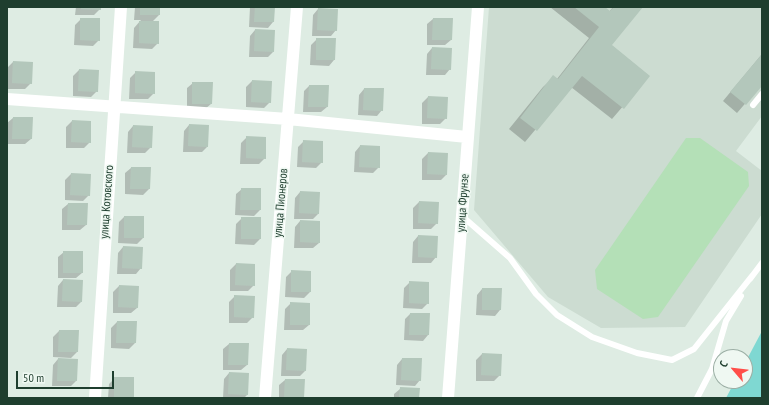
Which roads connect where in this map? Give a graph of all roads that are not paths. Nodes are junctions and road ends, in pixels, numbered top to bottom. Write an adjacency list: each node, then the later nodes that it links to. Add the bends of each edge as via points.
1 (121, 7): 7 (street, улица Котовского)
2 (298, 7): 8 (street, улица Пионеров)
3 (478, 7): 9 (street, улица Фрунзе)
4 (762, 94): 6 (lane)
5 (7, 99): 7 (street)
6 (753, 105)
7 (113, 107): 8 (street); 13 (street, улица Котовского)
8 (288, 119): 9 (street); 14 (street, улица Пионеров)
9 (467, 137): 10 (street, улица Фрунзе)
10 (462, 216): 12 (lane, via 510,258 536,294 557,315 592,337 636,353 672,360 694,349); 15 (street, улица Фрунзе)
11 (762, 262): 12 (lane)
12 (752, 276): 16 (lane, via 726,321 712,369)
13 (95, 398)
14 (265, 398)
15 (448, 398)
16 (697, 398)

